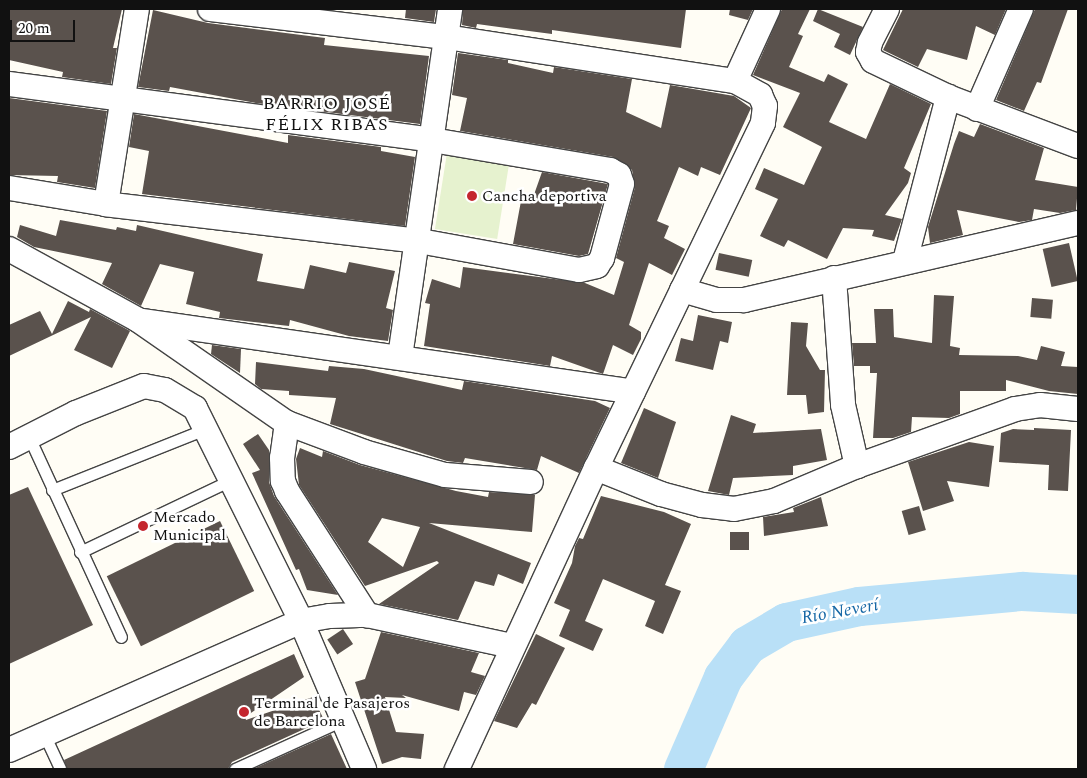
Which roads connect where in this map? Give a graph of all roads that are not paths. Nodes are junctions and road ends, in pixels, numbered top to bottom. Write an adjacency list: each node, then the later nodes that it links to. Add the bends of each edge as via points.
1 (136, 9): 11 (street)
2 (210, 9): 7 (street)
3 (450, 9): 7 (street)
4 (768, 9): 8 (street)
5 (887, 9): 10 (street, via 870,43 868,52 873,61)
6 (1021, 9): 12 (street)
7 (446, 36): 8 (street); 13 (street)
8 (735, 81): 22 (street, via 760,95 765,106 763,123)
9 (9, 84): 11 (street)
10 (948, 97): 12 (street); 20 (street)
11 (124, 99): 13 (street); 16 (street)
12 (977, 108): 14 (street)
13 (432, 140): 18 (street); 18 (street, via 610,170 619,175 622,184 597,266 579,270)
14 (1078, 146)
15 (9, 188): 16 (street)
16 (106, 204): 18 (street)
17 (1078, 223): 20 (street)
18 (419, 241): 24 (street)
19 (9, 249): 23 (street)
20 (905, 261): 21 (street)
21 (834, 278): 22 (street, via 744,300 717,300); 30 (street, via 843,405)
22 (682, 290): 25 (street)
23 (138, 320): 24 (street); 27 (street)
24 (400, 357): 25 (street)
25 (633, 392): 31 (street)
26 (1078, 409): 30 (street, via 1040,405 1015,410)
27 (287, 423): 33 (street, via 364,452 445,475); 36 (street, via 282,458 287,491)
28 (205, 429): 29 (street, via 195,408 165,390 144,386 76,413); 32 (street); 34 (lane)
29 (19, 442): 34 (lane)
30 (857, 466): 31 (street, via 774,501 734,509 702,505 661,494)
31 (596, 468): 39 (street)
32 (231, 480): 35 (lane); 37 (street)
33 (531, 482)
34 (52, 490): 35 (lane)
35 (80, 552): 38 (lane)
36 (367, 615): 37 (street); 39 (street)
37 (301, 621): 40 (street); 41 (street)
38 (121, 637)
39 (512, 646): 46 (street)
40 (343, 720): 44 (lane); 45 (street)
41 (44, 734): 42 (street); 43 (lane)
42 (9, 750)
43 (60, 769)
44 (235, 769)
45 (364, 769)
46 (457, 769)

